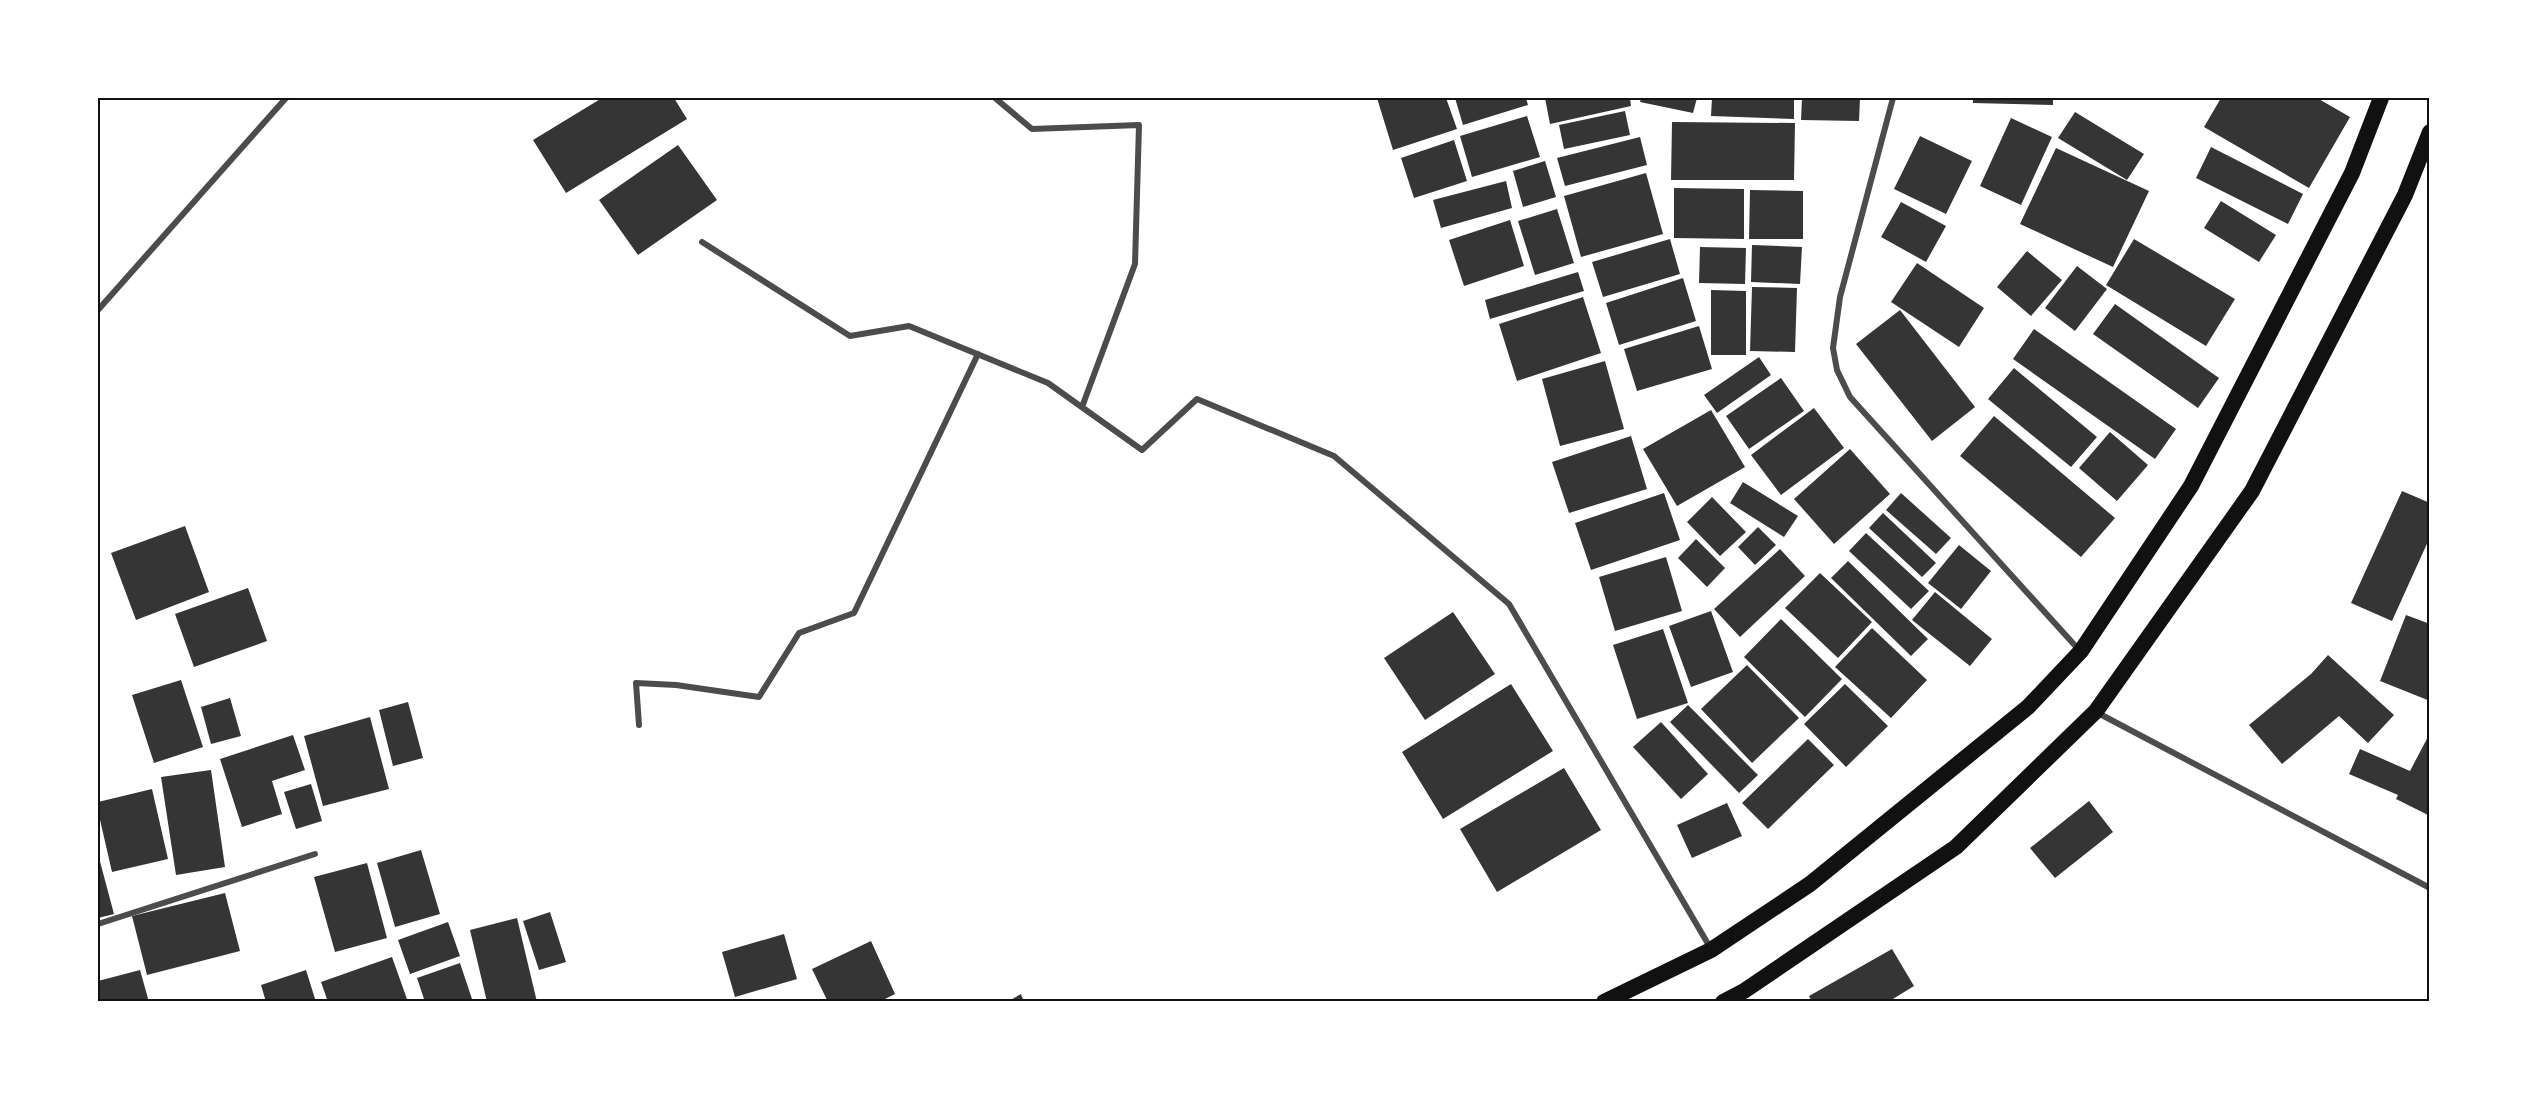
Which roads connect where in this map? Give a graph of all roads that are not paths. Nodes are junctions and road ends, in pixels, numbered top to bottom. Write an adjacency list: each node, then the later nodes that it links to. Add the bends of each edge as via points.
1 (286, 98): 7 (street)
2 (995, 98): 9 (street, via 1032,129 1139,125 1135,264)
3 (1893, 98): 10 (street, via 1840,297 1833,348 1837,370 1850,397)
4 (2381, 98): 10 (highway, via 2352,173 2192,486)
5 (2430, 132): 11 (highway, via 2404,195 2252,491)
6 (702, 242): 8 (street, via 850,336 909,326)
7 (99, 306)
8 (978, 354): 9 (street, via 1048,383); 12 (street, via 854,613 799,633 759,697 636,683)
9 (1082, 407): 16 (street, via 1142,450 1197,399 1334,456 1509,604)
10 (2081, 651): 16 (highway, via 2028,707 1810,884)
11 (2096, 711): 14 (street); 18 (highway, via 1956,847)
12 (639, 724)
13 (315, 854): 15 (street)
14 (2430, 888)
15 (98, 924)
16 (1711, 950): 17 (highway)
17 (1604, 1002)
18 (1722, 1002)

